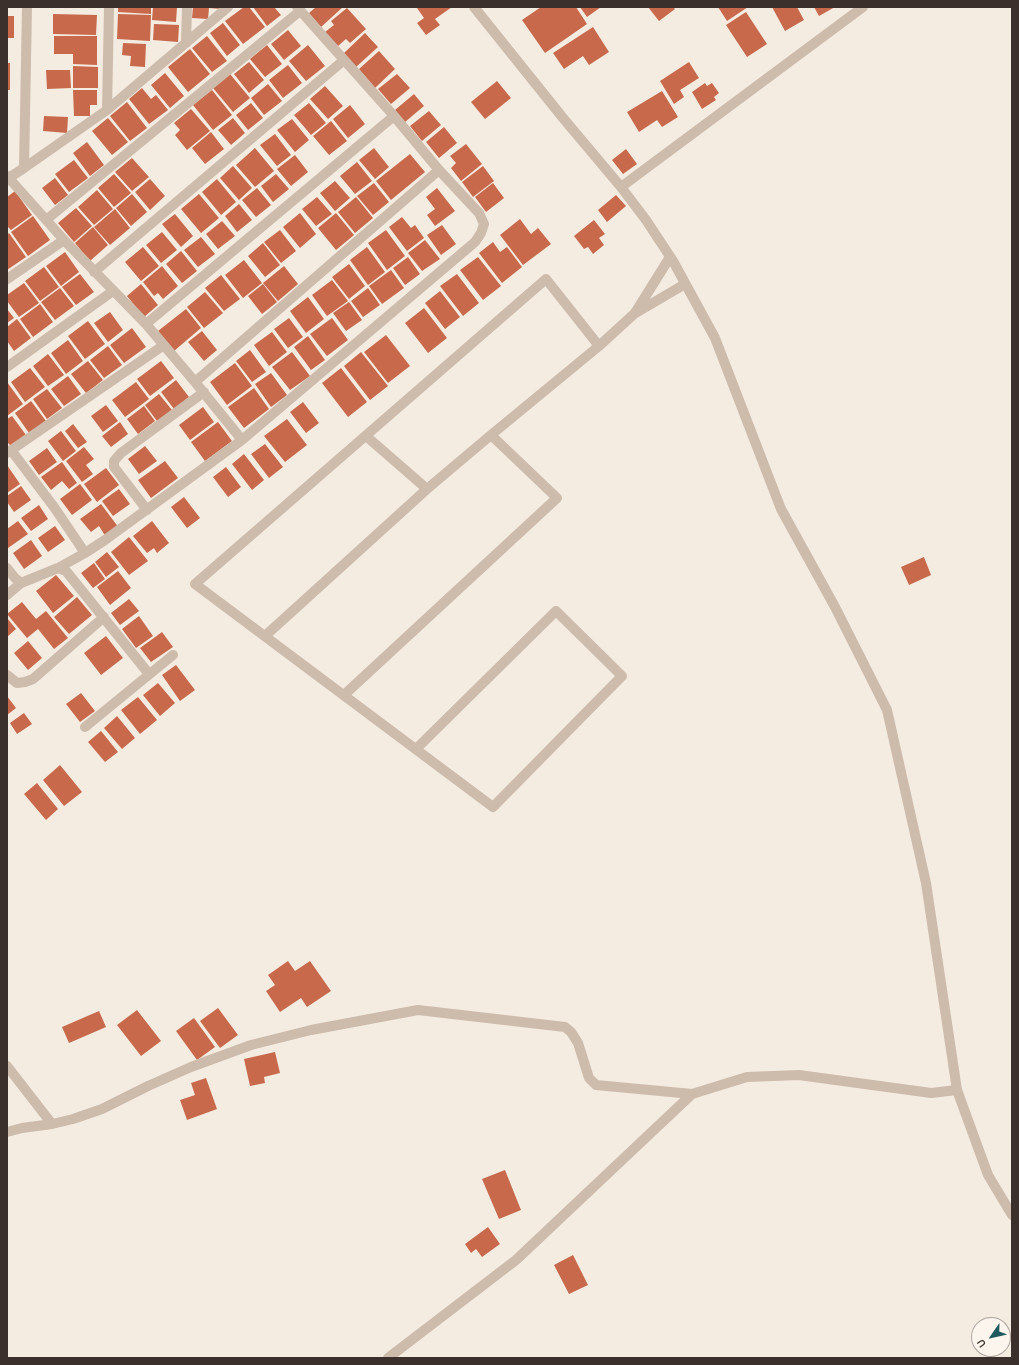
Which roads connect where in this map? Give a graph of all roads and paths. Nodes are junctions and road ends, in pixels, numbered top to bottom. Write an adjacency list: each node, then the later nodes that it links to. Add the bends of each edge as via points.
1 (27, 7): 12 (street)
2 (109, 7): 10 (street)
3 (187, 7): 8 (street)
4 (228, 7): 8 (street)
5 (474, 7): 15 (street)
6 (863, 7): 15 (street)
7 (299, 9): 9 (street); 16 (street)
8 (186, 43): 10 (street)
9 (344, 60): 11 (street); 19 (street)
10 (107, 110): 12 (street)
11 (394, 116): 13 (street); 24 (street)
12 (24, 168): 14 (street)
13 (439, 170): 28 (street); 32 (street, via 479,213 484,224 475,242)
14 (7, 178): 16 (street)
15 (621, 187): 18 (street)
16 (46, 220): 17 (street)
17 (64, 240): 19 (street); 20 (street)
18 (670, 257): 21 (street); 23 (street)
19 (94, 272): 22 (street)
20 (7, 278)
21 (685, 284): 23 (street); 50 (street, via 715,338 781,509 835,607 887,710 926,883)
22 (113, 291): 24 (street); 27 (street)
23 (634, 314): 26 (street)
24 (146, 324): 25 (street)
25 (164, 345): 28 (street); 33 (street)
26 (598, 346): 30 (street, via 546,279); 31 (street)
27 (7, 367)
28 (195, 382): 29 (street)
29 (204, 392): 32 (street); 35 (street, via 121,453 114,461 114,467)
30 (366, 436): 34 (street); 42 (street, via 195,584)
31 (491, 436): 34 (street); 46 (street, via 557,498)
32 (242, 440): 35 (street)
33 (9, 452): 36 (street, via 54,507)
34 (427, 489): 42 (street)
35 (147, 510): 36 (street)
36 (85, 552): 38 (street)
37 (7, 568): 39 (street)
38 (58, 568): 39 (street); 41 (street, via 66,571)
39 (21, 583): 40 (street)
40 (7, 595)
41 (104, 617): 44 (street); 45 (street, via 33,679 17,683)
42 (265, 636): 46 (street)
43 (173, 655): 44 (street)
44 (149, 674): 47 (street)
45 (7, 675)
46 (344, 695): 48 (street)
47 (85, 728)
48 (416, 749): 48 (street, via 493,807 622,676 556,612)
49 (7, 1066): 52 (street)
50 (957, 1090): 51 (street, via 931,1093 799,1075 747,1077); 54 (street, via 988,1175)
51 (692, 1094): 52 (street, via 596,1085 589,1078 578,1043 565,1027 418,1010 251,1044 192,1066 102,1109); 55 (street, via 516,1260)
52 (52, 1124): 53 (street)
53 (7, 1132)
54 (1012, 1215)
55 (388, 1358)

